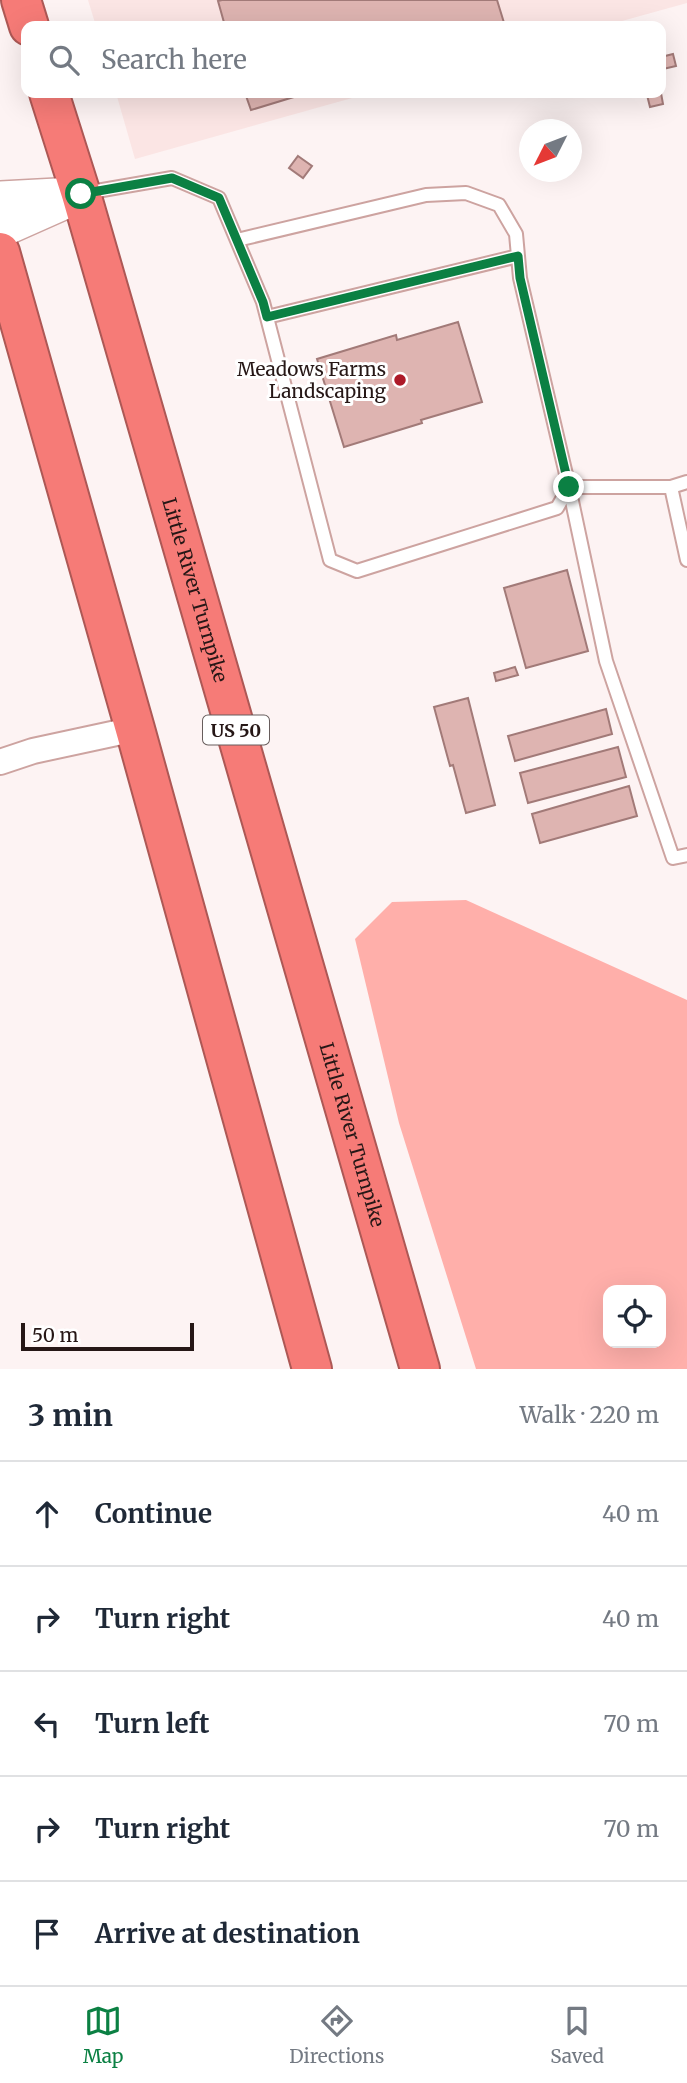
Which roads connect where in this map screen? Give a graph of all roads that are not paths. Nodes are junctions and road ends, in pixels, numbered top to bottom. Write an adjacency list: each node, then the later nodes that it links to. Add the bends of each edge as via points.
1 (21, 0): 2 (highway)
2 (27, 21)
3 (52, 98): 4 (highway, Little River Turnpike / US 50)
4 (81, 194): 5 (street); 6 (street); 7 (lane, via 172,178 219,198); 19 (highway, Little River Turnpike / US 50)
5 (0, 200)
6 (0, 230)
7 (237, 240): 9 (lane, via 426,195 466,193 499,205 516,234); 10 (lane)
8 (0, 252): 15 (highway)
9 (518, 256): 10 (lane); 12 (lane)
10 (267, 317): 12 (lane, via 330,560 357,572 556,508)
11 (687, 482): 13 (lane)
12 (569, 487): 13 (lane); 17 (lane, via 606,661 673,858)
13 (671, 487): 14 (lane)
14 (687, 560)
15 (135, 729): 16 (street); 18 (highway)
16 (0, 762)
17 (687, 855)
18 (312, 1369)
19 (420, 1369)

